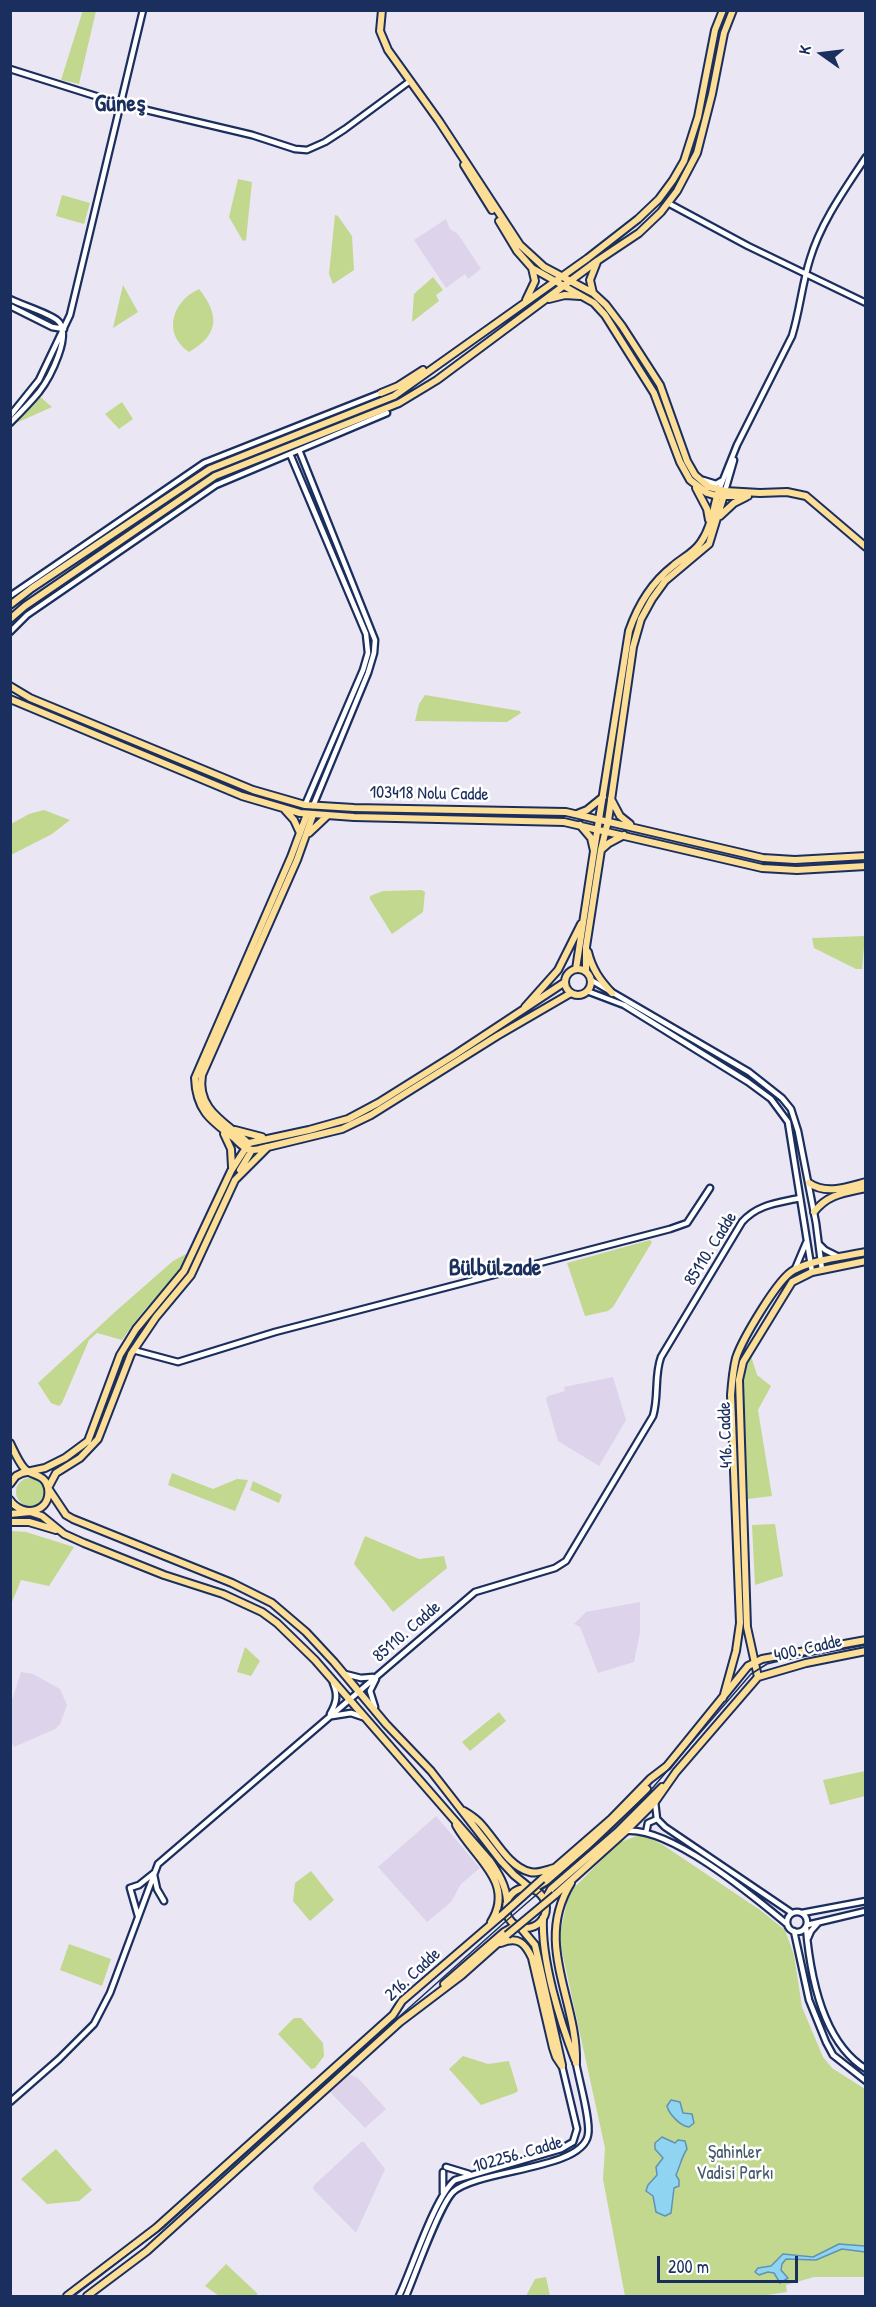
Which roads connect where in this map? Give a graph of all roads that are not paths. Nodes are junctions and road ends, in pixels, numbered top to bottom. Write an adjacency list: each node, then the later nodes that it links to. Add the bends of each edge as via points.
1 (143, 10): 7 (street)
2 (380, 10): 6 (main road, via 382,38)
3 (723, 10): 13 (main road, via 690,143 673,180 638,219)
4 (733, 10): 9 (main road, via 724,33 697,153)
5 (10, 69): 7 (street)
6 (408, 82): 7 (street, via 345,129 308,150); 11 (main road, via 512,244); 12 (main road, via 439,120 516,240)
7 (121, 104): 25 (street, via 74,302)
8 (866, 157): 14 (street, via 819,235)
9 (668, 203): 10 (main road, via 639,232); 14 (street)
10 (597, 261): 16 (main road); 18 (main road, via 590,280)
11 (532, 267): 15 (main road); 22 (main road, via 535,281)
12 (544, 267): 13 (main road); 15 (main road)
13 (575, 267): 15 (main road)
14 (807, 274): 23 (street); 32 (street, via 792,336)
15 (558, 279): 16 (main road); 17 (main road); 22 (main road)
16 (571, 280): 17 (main road); 18 (main road)
17 (564, 286): 19 (main road); 21 (main road)
18 (593, 293): 35 (main road, via 622,326 660,386)
19 (586, 297): 21 (main road, via 566,295); 35 (main road, via 602,311 645,377 680,462)
20 (10, 299): 25 (street, via 58,320)
21 (545, 300): 28 (main road, via 437,380)
22 (524, 303): 26 (main road)
23 (866, 303)
24 (10, 306): 25 (street)
25 (64, 329): 30 (street, via 39,380); 31 (street, via 50,374 40,391)
26 (440, 362): 27 (main road); 44 (main road, via 394,396 210,469)
27 (381, 393): 43 (street, via 204,463)
28 (399, 403): 29 (main road); 45 (main road, via 214,476)
29 (387, 413): 33 (street)
30 (10, 416)
31 (10, 423)
32 (737, 445): 36 (street); 37 (street)
33 (300, 450): 34 (street); 51 (street, via 375,640 368,673)
34 (290, 454): 46 (street, via 216,485 27,615); 50 (street, via 368,646 366,662)
35 (693, 478): 36 (street, via 712,483); 37 (main road); 41 (main road, via 707,508)
36 (723, 480): 37 (street)
37 (721, 493): 38 (main road); 39 (main road); 40 (main road); 41 (main road)
38 (760, 493): 39 (main road); 42 (main road, via 806,496)
39 (749, 496): 40 (main road)
40 (718, 518): 49 (main road, via 709,544 665,581 641,619)
41 (709, 525): 49 (main road, via 698,547 663,573 634,615)
42 (866, 548)
43 (10, 596)
44 (10, 604)
45 (10, 620)
46 (10, 632)
47 (10, 686): 50 (main road, 103418 Nolu Cadde, via 30,698 253,790)
48 (10, 699): 52 (main road)
49 (607, 798): 54 (main road); 56 (main road); 57 (main road); 59 (main road)
50 (305, 805): 51 (main road, 103418 Nolu Cadde)
51 (314, 806): 54 (main road, 103418 Nolu Cadde)
52 (284, 810): 53 (main road); 62 (main road)
53 (310, 814): 55 (main road); 62 (main road)
54 (577, 814): 56 (main road, 103418 Nolu Cadde)
55 (327, 816): 58 (main road); 62 (main road)
56 (599, 819): 57 (main road, 103418 Nolu Cadde); 60 (main road)
57 (608, 821): 59 (main road, 103418 Nolu Cadde); 61 (main road)
58 (580, 824): 60 (main road); 64 (main road)
59 (632, 827): 65 (main road, 103418 Nolu Cadde, via 764,858)
60 (598, 828): 61 (main road); 64 (main road)
61 (606, 830): 63 (main road); 64 (main road)
62 (303, 834): 77 (main road, via 195,1078 196,1096 202,1108)
63 (624, 835): 64 (main road); 66 (main road, via 762,868)
64 (597, 851): 67 (main road); 68 (main road)
65 (866, 856)
66 (866, 866)
67 (585, 912): 69 (main road); 76 (main road, via 558,970)
68 (587, 941): 70 (main road); 75 (main road, via 593,967)
69 (576, 969): 70 (main road); 72 (main road, via 568,973)
70 (586, 971): 71 (main road)
71 (591, 980): 73 (main road); 75 (street)
72 (565, 982): 74 (main road); 76 (main road)
73 (587, 992): 74 (main road); 88 (street, via 624,1005 771,1100 788,1122)
74 (571, 993): 80 (main road, via 371,1115 342,1129)
75 (612, 993): 84 (street, via 777,1092 791,1109)
76 (519, 1012): 78 (main road, via 348,1119)
77 (224, 1127): 78 (main road); 79 (main road); 81 (main road, via 231,1149)
78 (269, 1138): 79 (main road)
79 (248, 1147): 80 (main road); 81 (main road); 82 (main road)
80 (268, 1147): 82 (main road)
81 (231, 1171): 103 (main road, via 184,1271 136,1329 120,1356 88,1441 59,1461)
82 (235, 1180): 101 (main road, via 191,1275)
83 (866, 1182): 87 (main road)
84 (809, 1183): 87 (main road); 90 (street)
85 (710, 1188): 101 (street, via 687,1223 670,1229 274,1332 178,1362)
86 (866, 1188): 89 (main road)
87 (819, 1189): 89 (main road)
88 (800, 1198): 91 (street); 117 (street, 85110. Cadde, via 763,1206 742,1222 661,1357 653,1416 566,1561 555,1568 475,1592)
89 (823, 1201): 90 (main road)
90 (814, 1212): 92 (street)
91 (807, 1241): 97 (street); 98 (street)
92 (818, 1241): 94 (street, via 829,1253); 96 (street)
93 (866, 1252): 94 (main road)
94 (845, 1257): 96 (main road)
95 (866, 1261): 99 (main road, 416. Cadde)
96 (820, 1262): 97 (main road); 99 (street)
97 (811, 1264): 98 (main road); 100 (street)
98 (795, 1269): 121 (main road, via 779,1285 747,1336 732,1376 740,1623)
99 (822, 1270): 100 (main road, 416. Cadde)
100 (812, 1272): 112 (main road, 416. Cadde, via 797,1278 787,1288 743,1362 739,1380)
101 (133, 1350): 105 (main road, via 98,1439 80,1458 56,1473)
102 (10, 1443): 103 (main road)
103 (28, 1472): 104 (main road, via 16,1476); 105 (main road, via 41,1476)
104 (10, 1484)
105 (48, 1488): 107 (main road, via 46,1501); 116 (main road, via 73,1520 232,1583 272,1603)
106 (10, 1500): 107 (main road, via 18,1509)
107 (30, 1512): 108 (main road); 110 (main road, via 42,1516)
108 (10, 1514)
109 (10, 1522): 110 (main road, via 37,1524)
110 (64, 1534): 119 (main road, via 262,1612)
111 (866, 1640): 114 (main road, 400. Cadde)
112 (750, 1646): 114 (main road); 115 (main road, 416. Cadde)
113 (866, 1652): 118 (main road, 400. Cadde)
114 (764, 1658): 115 (main road, 216. Cadde)
115 (755, 1663): 118 (main road, 416. Cadde); 121 (main road, 216. Cadde, via 748,1666)
116 (345, 1674): 117 (street, via 361,1678); 120 (main road)
117 (378, 1675): 120 (street, 85110. Cadde); 123 (street, via 370,1691)
118 (758, 1677): 127 (main road, 216. Cadde)
119 (332, 1680): 122 (main road); 125 (street, via 338,1696)
120 (359, 1691): 122 (street, 85110. Cadde); 123 (main road)
121 (723, 1698): 126 (main road, 216. Cadde)
122 (349, 1701): 124 (main road); 125 (street, 85110. Cadde)
123 (377, 1713): 129 (main road)
124 (363, 1717): 125 (street, via 351,1713); 130 (main road)
125 (328, 1718): 135 (street, 85110. Cadde, via 175,1849)
126 (667, 1766): 134 (main road, 216. Cadde); 137 (main road, via 604,1831 547,1881)
127 (676, 1772): 128 (main road, 216. Cadde); 141 (main road, via 617,1832 551,1889)
128 (655, 1802): 131 (street); 132 (main road, 216. Cadde)
129 (461, 1809): 134 (main road, via 479,1822 510,1859 527,1872); 137 (main road, via 501,1861)
130 (451, 1817): 139 (main road, via 499,1875); 152 (main road, via 499,1889 499,1907)
131 (657, 1819): 133 (street, via 648,1822); 143 (street)
132 (626, 1831): 133 (street); 136 (main road, 216. Cadde)
133 (646, 1833): 149 (street, via 661,1837 701,1861)
134 (557, 1867): 145 (main road, 216. Cadde, bridge)
135 (154, 1873): 138 (street); 146 (street, 85110. Cadde); 146 (street, via 130,1888)
136 (574, 1879): 155 (main road, 216. Cadde, bridge); 158 (main road, via 560,1902 554,1936 576,2045)
137 (532, 1889): 139 (main road, via 520,1889); 141 (main road, via 541,1894)
138 (164, 1901)
139 (507, 1901): 145 (main road)
140 (866, 1901): 144 (street)
141 (546, 1904): 147 (main road)
142 (866, 1911): 148 (street)
143 (792, 1913): 144 (street); 149 (street)
144 (802, 1913): 151 (street)
145 (504, 1914): 150 (main road); 152 (main road, 216. Cadde); 156 (main road)
146 (138, 1916): 162 (street, 85110. Cadde, via 110,1993 94,2024)
147 (543, 1918): 150 (main road, via 535,1926); 158 (main road, via 548,1965 564,2032)
148 (819, 1922): 151 (street); 154 (street)
149 (787, 1924): 153 (street)
150 (518, 1926): 157 (main road, via 504,1932); 159 (main road, via 535,1945)
151 (806, 1926): 153 (street, via 802,1931); 154 (street)
152 (487, 1928): 156 (main road, 216. Cadde, via 402,2001)
153 (794, 1931): 161 (street, via 809,2000 826,2042 833,2055)
154 (807, 1941): 160 (street, via 816,1995 839,2045)
155 (495, 1945): 157 (main road, 216. Cadde); 159 (main road, via 513,1938 527,1948 553,2048)
156 (393, 2015): 165 (main road, 216. Cadde, via 156,2228)
157 (400, 2022): 166 (main road, 216. Cadde, via 147,2251)
158 (576, 2063): 168 (street, 102256. Cadde, via 588,2134 584,2147 557,2159 465,2184 451,2194)
159 (562, 2066): 163 (street, 102256. Cadde, via 577,2129 573,2142)
160 (866, 2069)
161 (866, 2081)
162 (10, 2102)
163 (474, 2174): 164 (street, 102256. Cadde, via 455,2180); 164 (street, via 445,2170)
164 (443, 2195): 167 (street, 102256. Cadde)
165 (67, 2296)
166 (87, 2296)
167 (399, 2296)
168 (406, 2296)

